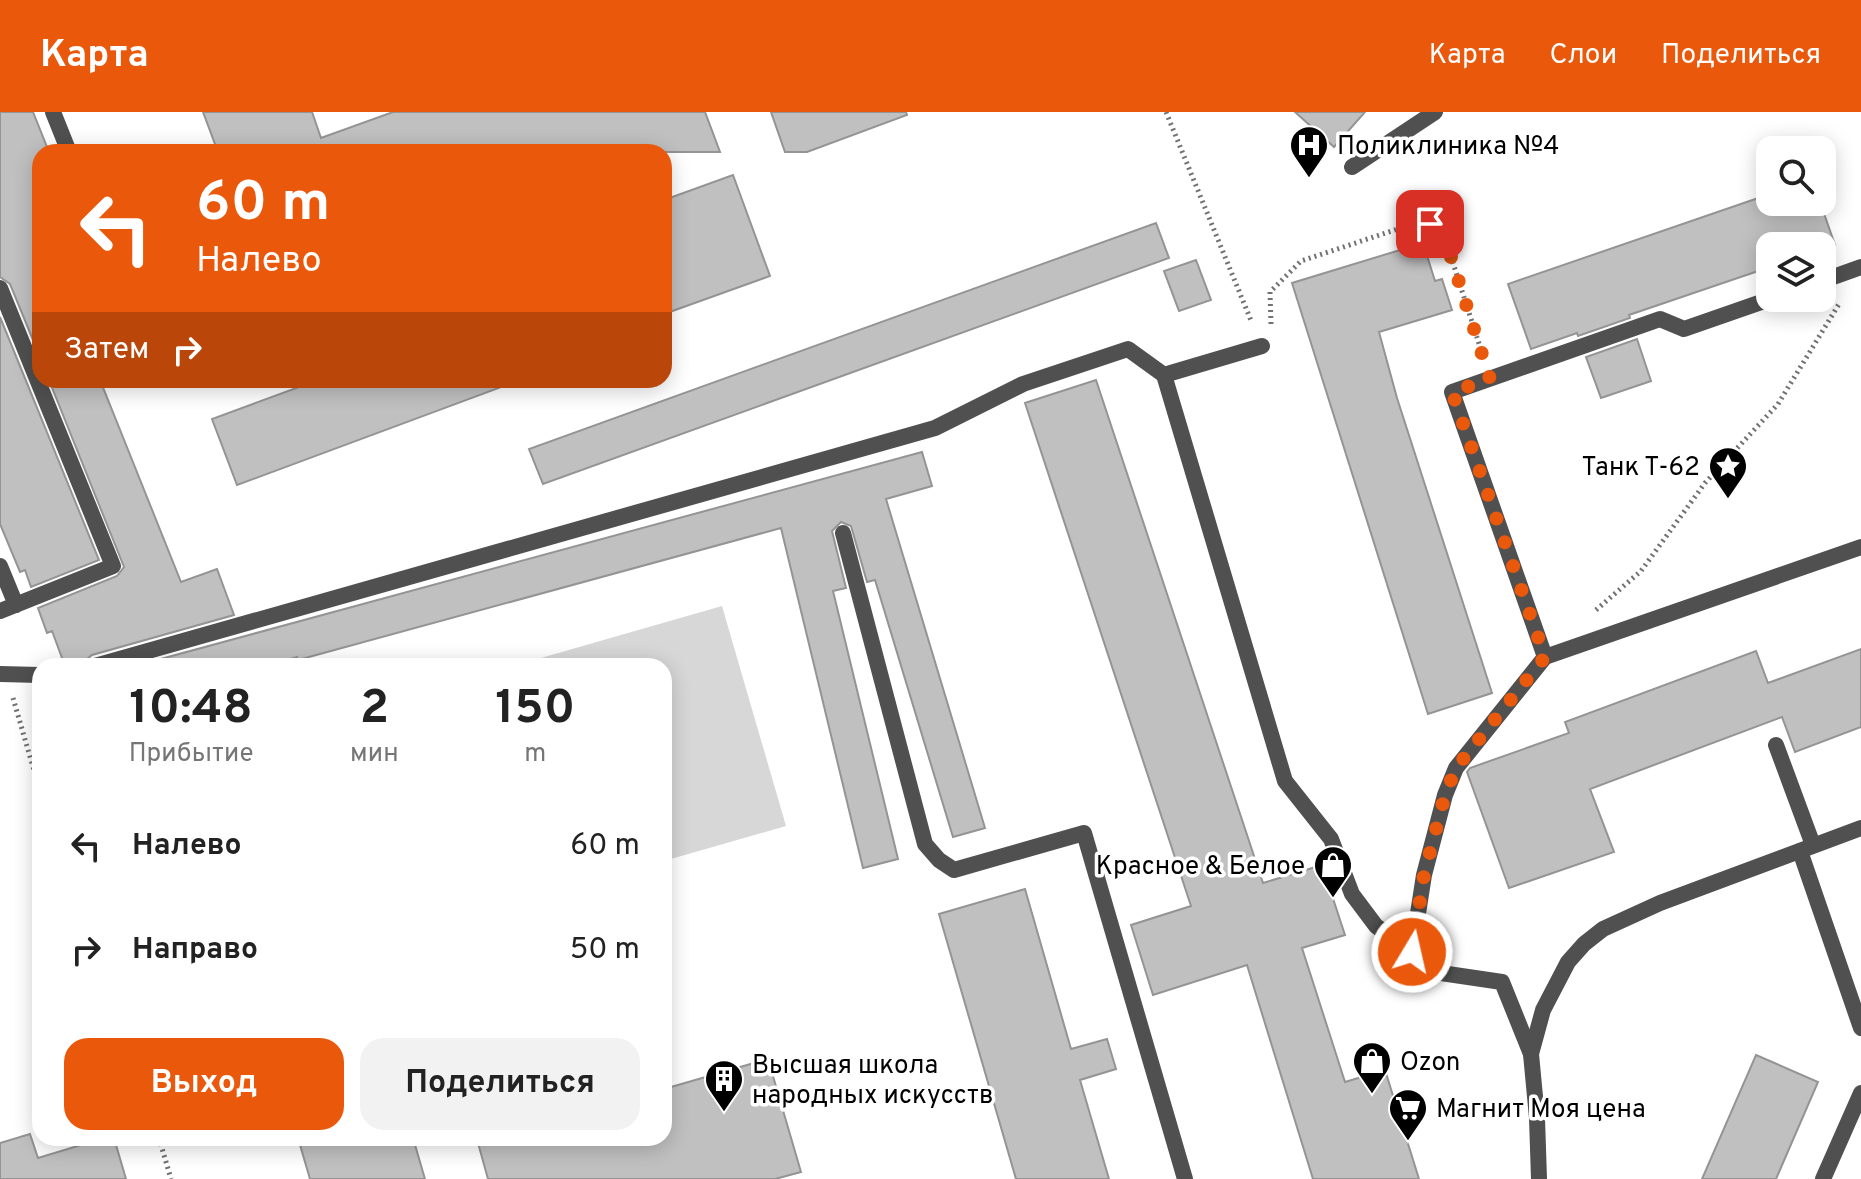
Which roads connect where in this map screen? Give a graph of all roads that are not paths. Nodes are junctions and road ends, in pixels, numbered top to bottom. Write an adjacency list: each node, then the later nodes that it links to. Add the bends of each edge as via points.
1 (53, 112): 3 (street)
2 (1435, 112): 4 (street)
3 (66, 144)
4 (1352, 167)
5 (1861, 267): 6 (street)
6 (1836, 276)
7 (0, 288): 10 (street)
8 (1756, 304): 17 (street, via 1684,329 1660,319 1452,392)
9 (1262, 346): 11 (street)
10 (32, 367)
11 (1164, 375): 18 (street, via 1128,349 1023,384 935,428); 24 (street, via 1285,781 1331,839 1352,894 1376,926)
12 (41, 388): 16 (street, via 113,566)
13 (843, 533): 28 (street, via 925,844 954,870 1084,833)
14 (1861, 547): 17 (street)
15 (0, 566): 16 (street)
16 (8, 608)
17 (1545, 657): 24 (street, via 1456,768 1424,875)
18 (123, 658)
19 (3, 674): 20 (street)
20 (32, 675)
21 (1776, 745): 23 (street)
22 (1861, 828): 23 (street)
23 (1807, 848): 25 (street); 26 (street, via 1603,929 1568,962 1543,1010)
24 (1412, 952): 26 (street, via 1441,973 1502,982)
25 (1861, 1028)
26 (1531, 1054): 29 (street)
27 (1860, 1098): 30 (street)
28 (1185, 1179)
29 (1539, 1179)
30 (1823, 1179)

